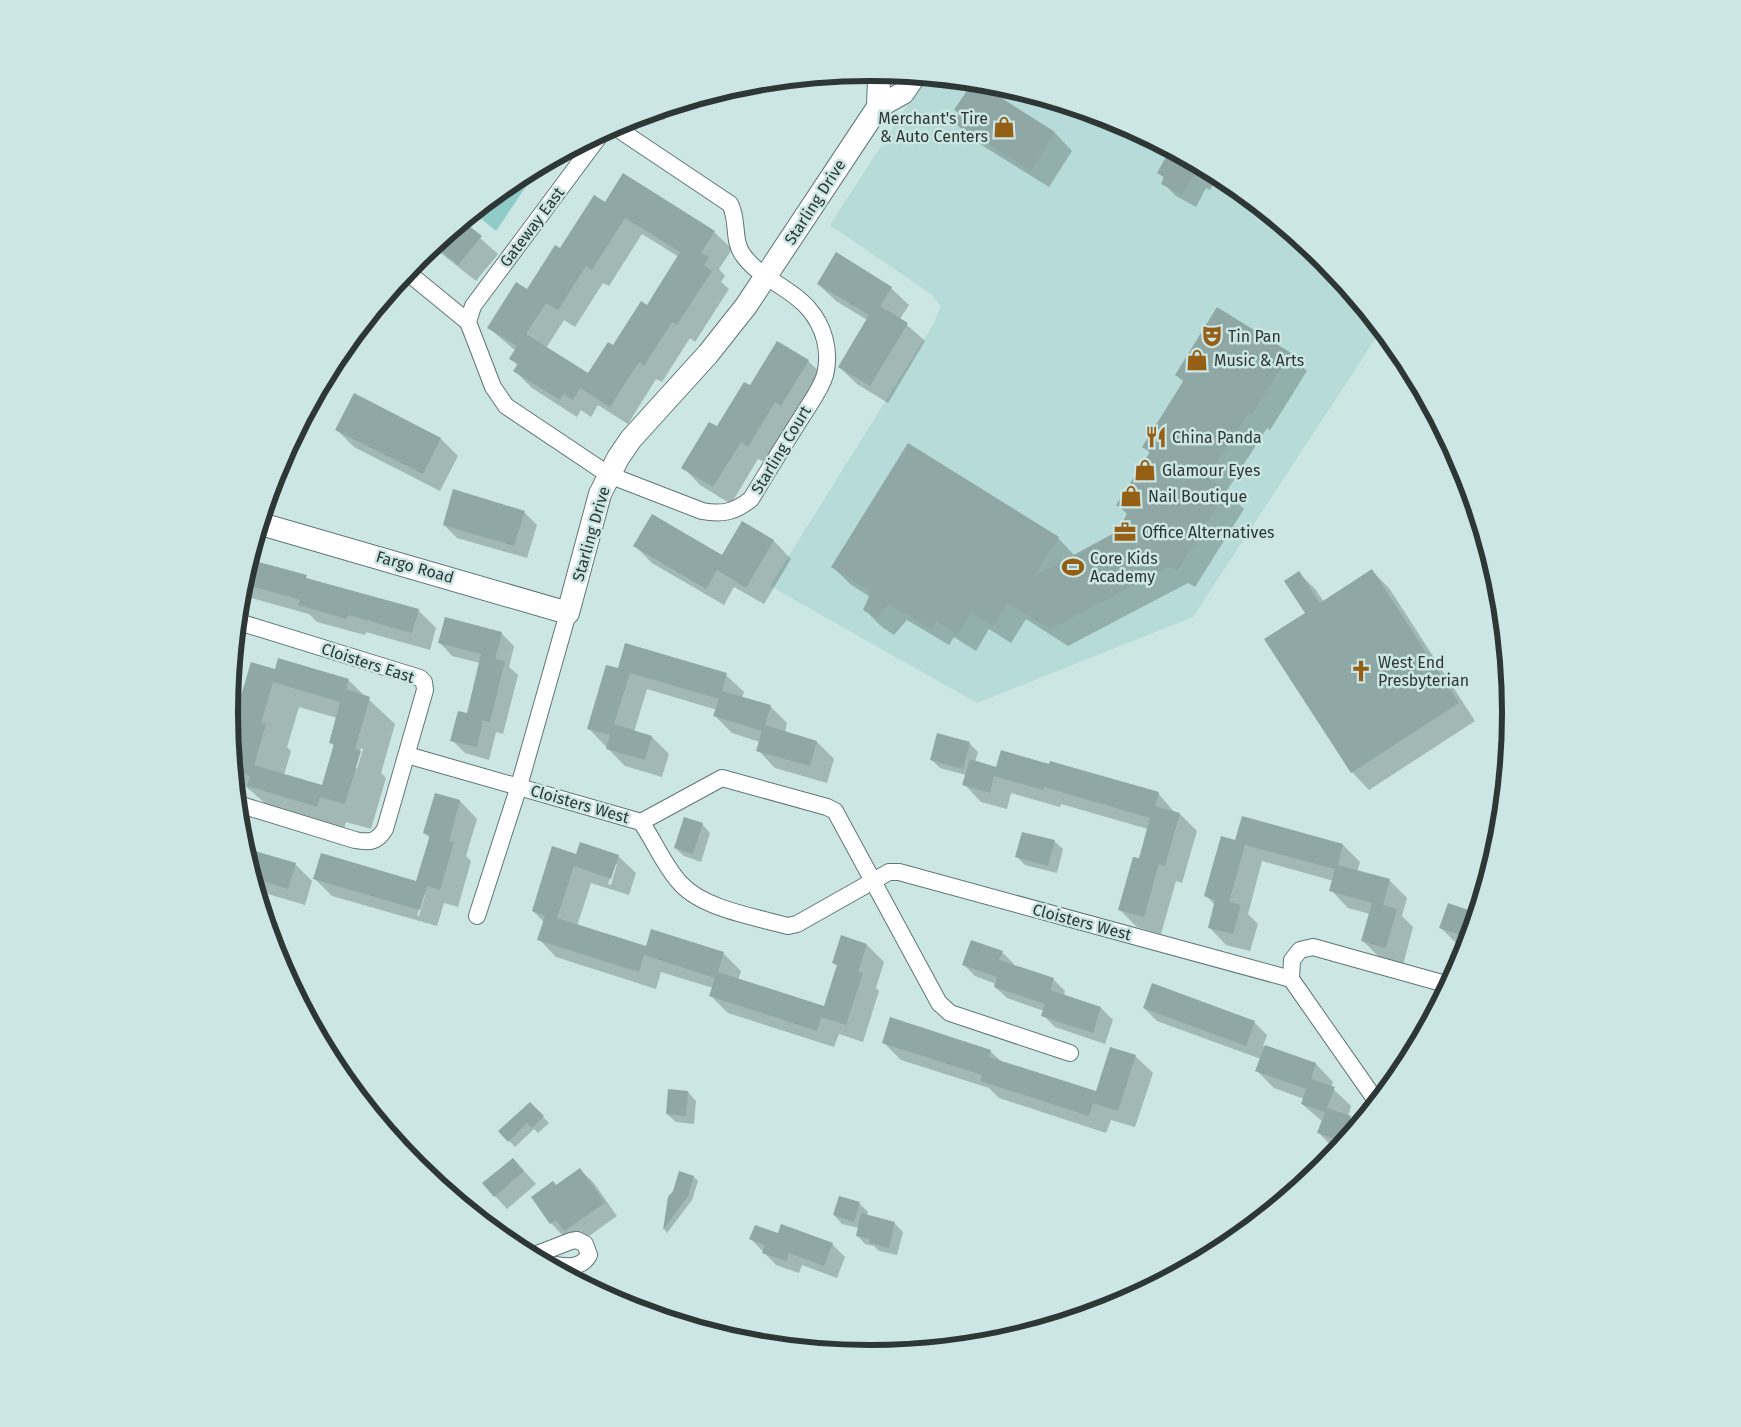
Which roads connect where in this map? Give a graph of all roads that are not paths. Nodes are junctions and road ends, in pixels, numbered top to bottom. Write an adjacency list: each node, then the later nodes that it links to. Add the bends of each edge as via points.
1 (879, 81): 3 (street)
2 (910, 83): 3 (street, Starling Drive, via 903,93)
3 (878, 107): 7 (street, Starling Drive)
4 (622, 132): 7 (street, via 730,204 735,212 739,248)
5 (593, 145): 8 (street, Gateway East, via 473,306)
6 (413, 277): 8 (street)
7 (767, 277): 9 (street, Starling Drive, via 708,354 631,439); 9 (street, Starling Court, via 806,305 817,319 827,348 826,364 820,387 751,500 725,513 702,512)
8 (468, 322): 9 (street, via 493,387 506,406)
9 (609, 475): 11 (street, Starling Drive, via 600,494)
10 (267, 526): 11 (street, Fargo Road)
11 (568, 613): 14 (street, Starling Drive)
12 (245, 624): 13 (street, Cloisters East, via 420,678 425,690)
13 (407, 755): 14 (street); 15 (street, Cloisters East, via 385,829 380,838 372,842 355,840)
14 (519, 786): 16 (street, Cloisters West); 18 (street, Starling Drive)
15 (246, 806)
16 (641, 822): 17 (street, Cloisters West, via 680,884 695,896 788,926); 17 (street, Cloisters West, via 714,781 728,779 835,811)
17 (874, 880): 19 (street, Cloisters West, via 889,872 899,872); 21 (street, Cloisters West, via 939,1004 950,1013)
18 (477, 916)
19 (1291, 979): 20 (street, via 1292,960 1300,950 1312,947); 22 (street)
20 (1442, 983)
21 (1070, 1053)
22 (1373, 1096)
23 (541, 1253): 24 (street, via 571,1241 585,1244 589,1255 586,1261 572,1266)
24 (562, 1265)

